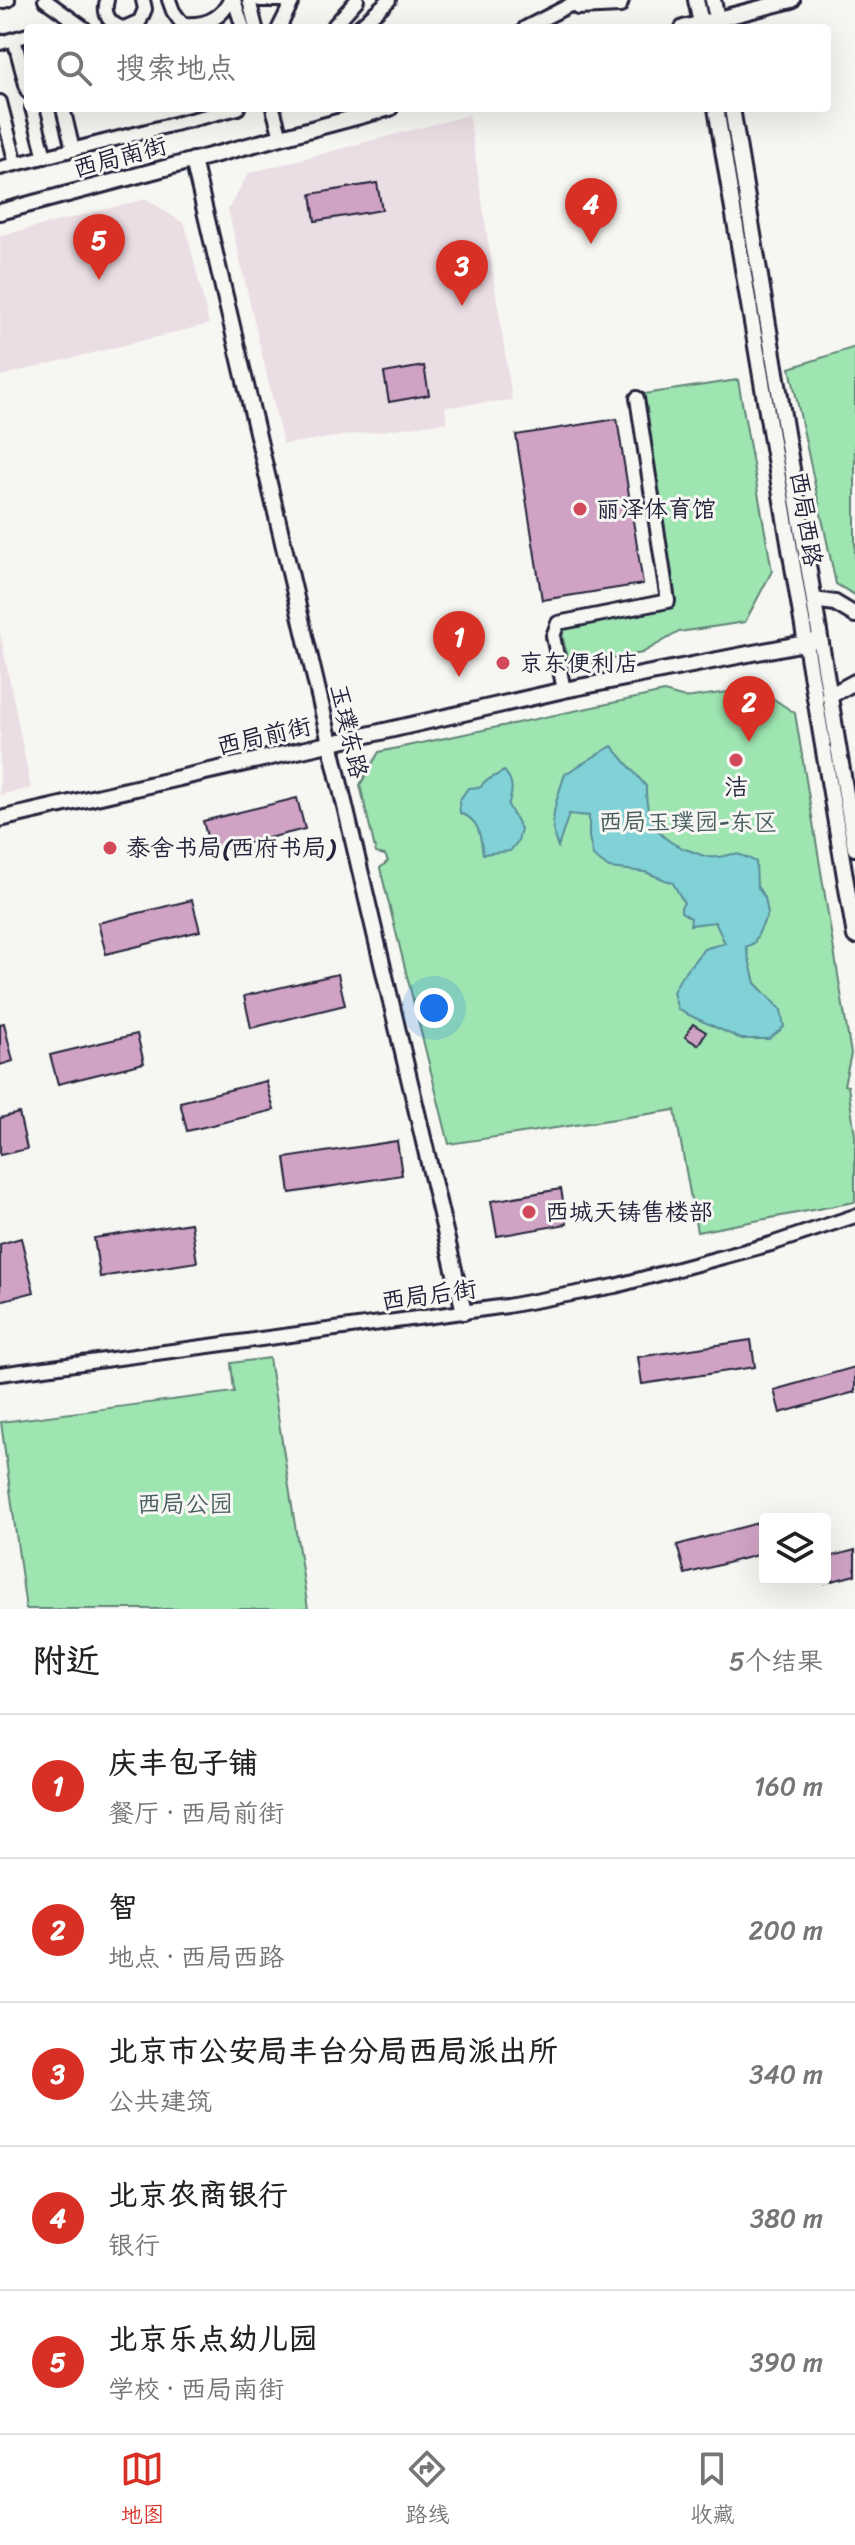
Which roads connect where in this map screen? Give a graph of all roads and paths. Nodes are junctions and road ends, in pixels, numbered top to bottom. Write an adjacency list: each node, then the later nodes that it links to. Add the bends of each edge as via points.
1 (8, 0): 18 (street)
2 (45, 0): 21 (street)
3 (107, 0): 22 (street, via 108,18)
4 (143, 0): 23 (street, via 144,15)
5 (169, 0): 24 (street)
6 (232, 0): 25 (street, via 212,20); 26 (street)
7 (249, 0): 27 (street)
8 (260, 0): 9 (street)
9 (283, 0)
10 (293, 0): 28 (street)
11 (357, 0): 29 (street)
12 (389, 0): 30 (street)
13 (586, 0): 19 (street)
14 (622, 0): 19 (street, via 620,6)
15 (696, 0): 32 (street)
16 (713, 0): 20 (street)
17 (792, 0): 20 (street)
18 (0, 2)
19 (568, 6): 31 (street)
20 (718, 23)
21 (78, 24)
22 (124, 24)
23 (135, 24)
24 (183, 24)
25 (199, 24)
26 (241, 24)
27 (255, 24)
28 (281, 24)
29 (336, 24)
30 (362, 24)
31 (533, 24)
32 (702, 24)
33 (24, 36): 34 (street)
34 (14, 39): 35 (street); 36 (street)
35 (0, 43)
36 (24, 77)
37 (0, 102): 49 (street)
38 (33, 112): 47 (street)
39 (64, 112): 46 (street)
40 (222, 112): 46 (street)
41 (274, 112): 45 (street)
42 (375, 112): 45 (street, 西局南街)
43 (717, 112): 56 (street, 西局西路)
44 (733, 112): 53 (street, 西局西路)
45 (281, 137): 48 (street, 西局南街)
46 (73, 150): 47 (street)
47 (45, 157): 49 (street)
48 (193, 160): 51 (street, 西局南街); 60 (street, 玉璞东路)
49 (16, 164): 50 (street)
50 (0, 168)
51 (0, 212)
52 (637, 398): 58 (street, via 668,601 558,623 553,636)
53 (814, 600): 54 (street, via 835,603); 55 (street, 西局西路)
54 (855, 615)
55 (820, 640): 56 (street, 西局前街); 59 (street, 西局西路)
56 (805, 643): 58 (street, 西局前街); 63 (street, 西局西路)
57 (855, 682): 59 (street)
58 (564, 690): 60 (street, 西局前街)
59 (829, 696): 62 (street, 西局西路)
60 (329, 744): 61 (street, 西局前街); 65 (street, 玉璞东路)
61 (0, 819)
62 (855, 848)
63 (855, 936)
64 (855, 1216): 65 (street, 西局后街, via 615,1286)
65 (464, 1312): 66 (street, 西局后街)
66 (0, 1374)

